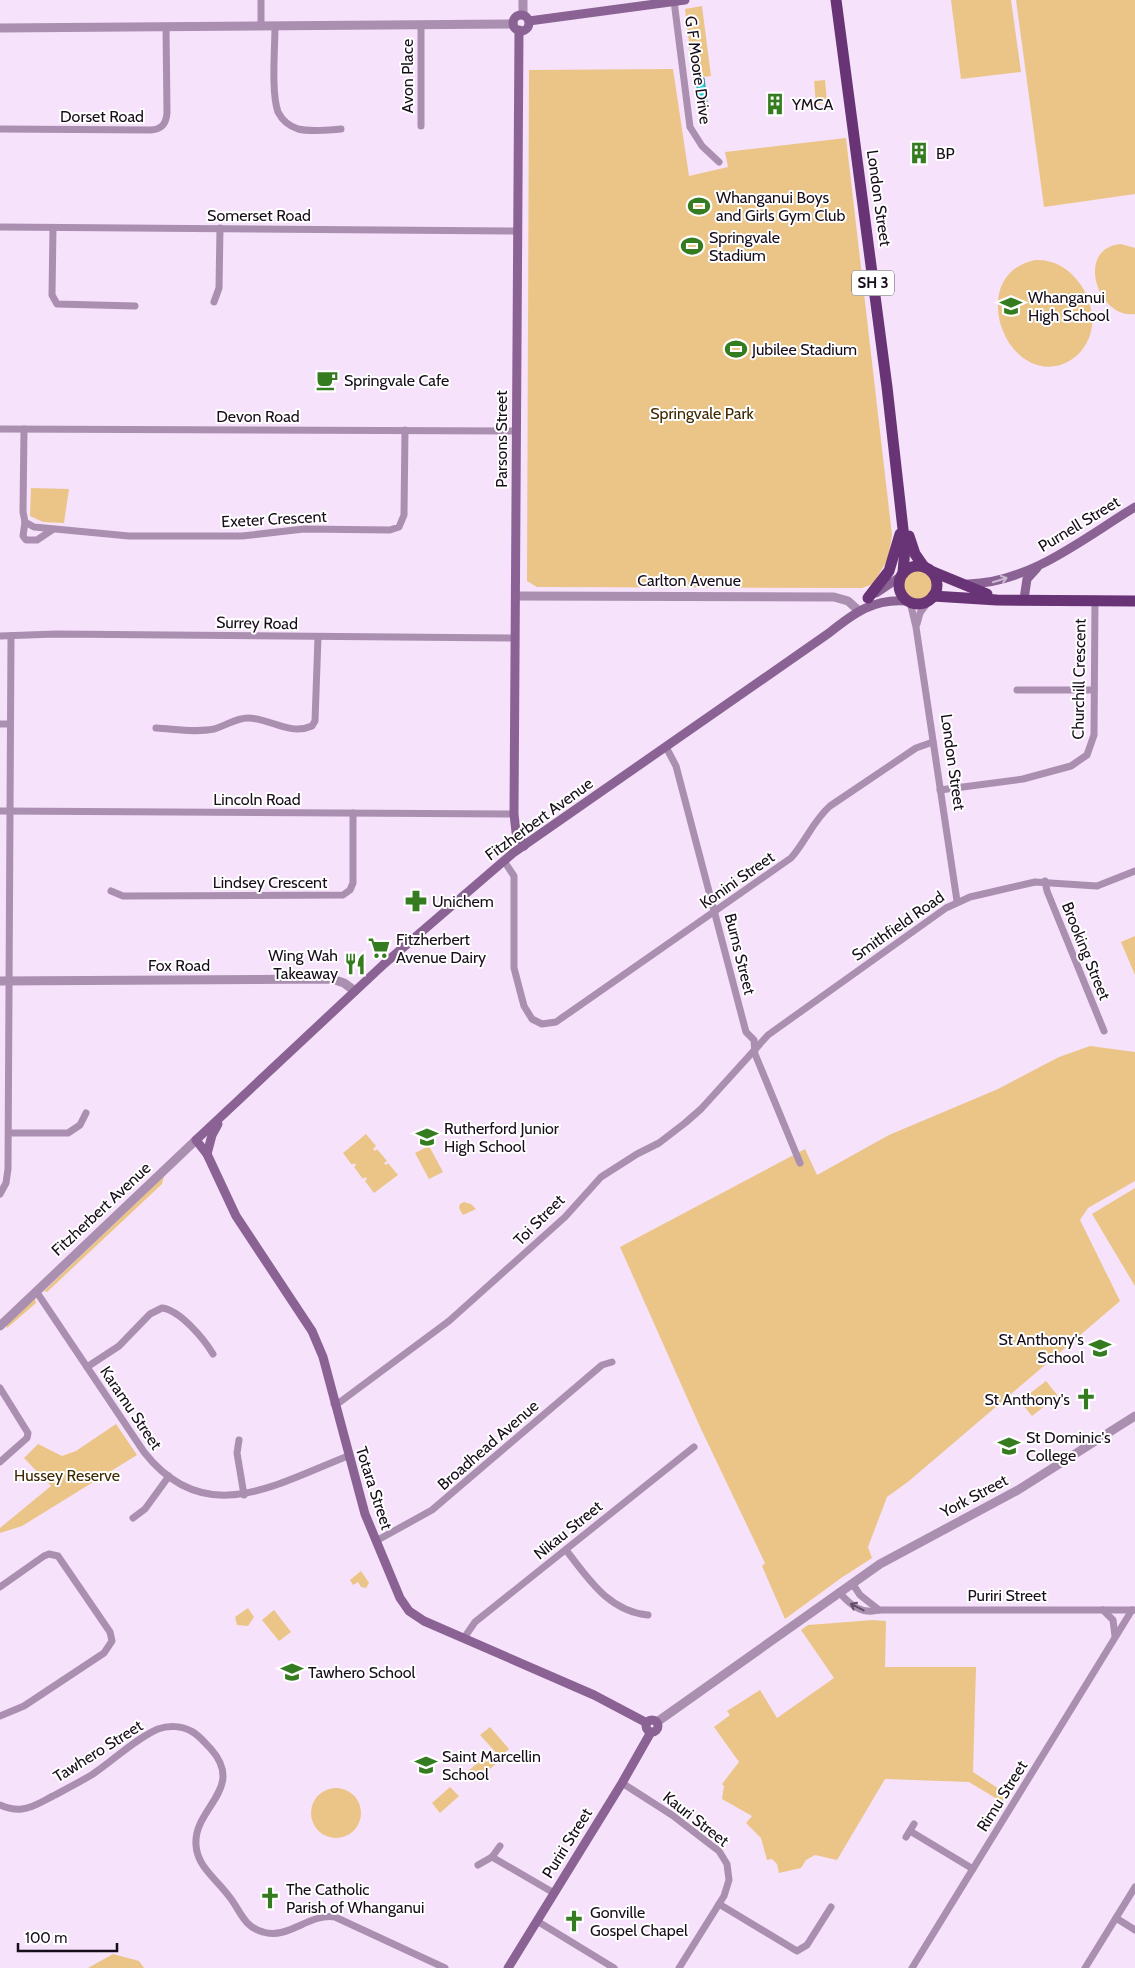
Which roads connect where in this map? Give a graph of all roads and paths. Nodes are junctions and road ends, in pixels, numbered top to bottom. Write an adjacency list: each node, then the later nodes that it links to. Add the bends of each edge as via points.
1 (261, 0): 8 (street)
2 (523, 0): 6 (street)
3 (685, 0): 5 (main road)
4 (836, 0): 28 (highway, London Street / SH 3)
5 (674, 2): 6 (main road); 16 (street, G F Moore Drive, via 690,128 702,146)
6 (526, 18): 11 (main road, via 516,17); 11 (main road, via 527,28)
7 (421, 25): 9 (street); 11 (street); 13 (street, Avon Place)
8 (261, 26): 9 (street); 10 (street)
9 (275, 26): 15 (street, via 277,107 282,118 300,129)
10 (166, 27): 12 (street); 14 (street, Dorset Road, via 167,113 162,127 151,130)
11 (516, 27): 20 (main road, Parsons Street)
12 (0, 28)
13 (421, 126)
14 (0, 129)
15 (341, 130)
16 (720, 162)
17 (0, 227): 18 (street, Somerset Road)
18 (52, 228): 19 (street, Somerset Road); 22 (street, via 52,295 57,304)
19 (220, 228): 20 (street, Somerset Road); 21 (street, via 219,288)
20 (517, 231): 26 (main road, Parsons Street)
21 (214, 302)
22 (135, 306)
23 (0, 429): 24 (street, Devon Road)
24 (24, 429): 25 (street, Devon Road); 29 (street, Exeter Crescent)
25 (404, 430): 26 (street, Devon Road); 30 (street, Exeter Crescent, via 404,516 395,529 304,529 242,536 130,536)
26 (516, 431): 35 (main road, Parsons Street)
27 (1135, 507): 31 (main road, Purnell Street)
28 (902, 520): 32 (highway, London Street / SH 3, via 915,554); 33 (highway, London Street / SH 3, via 905,547); 36 (highway, via 889,571)
29 (25, 522): 30 (street, Exeter Crescent); 30 (street, Exeter Crescent, via 22,536 26,540 37,540)
30 (52, 530)
31 (1039, 566): 34 (main road, Purnell Street, one-way to 31, via 994,582); 39 (main road, Purnell Street, via 1027,579)
32 (927, 569): 33 (highway, via 912,567); 34 (highway); 37 (highway, SH 3, via 934,575 937,585)
33 (901, 575): 36 (main road); 41 (highway, SH 3, via 899,588)
34 (960, 584): 38 (highway)
35 (516, 596): 43 (street, Carlton Avenue, via 834,597 847,601); 48 (main road, Parsons Street)
36 (868, 598): 43 (main road)
37 (931, 598): 38 (highway); 41 (highway, via 917,604); 44 (street)
38 (1008, 599): 39 (highway)
39 (1024, 599): 40 (highway)
40 (1095, 599): 42 (highway); 50 (street, Churchill Crescent)
41 (908, 601): 43 (main road, Fitzherbert Avenue, via 882,601); 44 (street, London Street)
42 (1135, 601)
43 (858, 610): 55 (main road, Fitzherbert Avenue)
44 (916, 627): 54 (street, London Street)
45 (0, 636): 46 (street, Surrey Road)
46 (11, 636): 47 (street, Surrey Road); 52 (street)
47 (318, 637): 48 (street, Surrey Road); 53 (street, via 315,721 312,726 297,730 249,718 238,719 216,729)
48 (515, 638): 60 (main road, Parsons Street)
49 (1017, 690): 50 (street)
50 (1094, 690): 56 (street, Churchill Crescent, via 1093,742 1087,755 1076,764 1023,779)
51 (0, 724): 52 (street)
52 (10, 724): 58 (street)
53 (156, 728)
54 (933, 742): 56 (street, London Street); 67 (street, Konini Street, via 916,748 830,806 819,816 791,858)
55 (666, 747): 61 (main road, Fitzherbert Avenue); 67 (street, Burns Street, via 676,766)
56 (940, 790): 66 (street, London Street)
57 (0, 811): 58 (street, Lincoln Road)
58 (10, 812): 59 (street, Lincoln Road); 68 (street)
59 (353, 813): 60 (street, Lincoln Road); 65 (street, Lindsey Crescent, via 352,883 350,890 343,895 123,896)
60 (514, 814): 61 (main road, Parsons Street, via 516,832)
61 (524, 846): 62 (main road, Fitzherbert Avenue)
62 (504, 861): 67 (street, Konini Street, via 514,876 514,968 524,1006 532,1019 542,1024 556,1022); 69 (main road, Fitzherbert Avenue)
63 (1135, 871): 64 (street, Smithfield Road, via 1097,886)
64 (1045, 881): 66 (street, Smithfield Road); 70 (street, Brooking Street)
65 (111, 891)
66 (957, 902): 71 (street, Smithfield Road, via 768,1034)
67 (715, 912): 71 (street, Burns Street, via 746,1032 754,1040)
68 (5, 981): 69 (street, Fox Road, via 332,979); 74 (street)
69 (355, 991): 75 (main road, Fitzherbert Avenue)
70 (1104, 1031)
71 (755, 1047): 79 (street, Burns Street, via 755,1054); 87 (street, Toi Street, via 685,1123 659,1143 601,1177 565,1217 449,1321)
72 (86, 1113): 76 (street, via 80,1124 68,1133)
73 (0, 1114): 74 (street)
74 (9, 1114): 76 (street)
75 (224, 1115): 77 (main road, Fitzherbert Avenue); 78 (main road, Fitzherbert Avenue, via 212,1135)
76 (9, 1132): 80 (street, via 8,1176)
77 (196, 1140): 78 (main road, Totara Street); 81 (street, Fitzherbert Avenue)
78 (207, 1154): 87 (main road, Totara Street, via 236,1216 312,1331 323,1357)
79 (800, 1163)
80 (0, 1194)
81 (36, 1291): 82 (street, Fitzherbert Avenue); 85 (street, Karamu Street)
82 (0, 1326)
83 (213, 1354): 85 (street, via 174,1312 162,1308 150,1314 119,1346)
84 (612, 1362): 96 (street, Broadhead Avenue, via 602,1365 432,1510)
85 (87, 1367): 93 (street, Karamu Street, via 144,1452)
86 (0, 1388): 92 (street, via 28,1438)
87 (334, 1404): 91 (main road, Totara Street)
88 (1135, 1416): 98 (street, York Street, via 1018,1490)
89 (239, 1440): 94 (street, via 237,1453)
90 (694, 1447): 97 (street, Nikau Street)
91 (348, 1456): 94 (street, Karamu Street, via 265,1490); 96 (main road, Totara Street)
92 (0, 1462)
93 (169, 1476): 94 (street, Karamu Street, via 190,1488 212,1494); 95 (street, via 145,1509)
94 (244, 1495)
95 (133, 1518)
96 (376, 1541): 105 (main road, Totara Street, via 400,1598 409,1610 424,1621)
97 (566, 1550): 104 (street, via 607,1599 634,1613); 105 (street, Nikau Street, via 475,1622)
98 (852, 1583): 100 (street, Puriri Street); 101 (street, via 860,1595)
99 (1, 1585): 107 (street, via 44,1556 58,1556 110,1632 112,1641 104,1653 24,1706)
100 (840, 1592): 101 (street, Puriri Street, one-way to 100, via 862,1610); 108 (street, Puriri Street)
101 (879, 1610): 102 (street, Puriri Street)
102 (1103, 1610): 103 (street, Puriri Street); 106 (street, via 1115,1625)
103 (1134, 1610): 106 (street, Rimu Street)
104 (648, 1615)
105 (464, 1638): 108 (main road, Totara Street, via 594,1695)
106 (1115, 1638): 115 (street, Rimu Street)
107 (0, 1716)
108 (651, 1726): 109 (main road, Puriri Street)
109 (622, 1782): 117 (main road, Puriri Street); 118 (street, Kauri Street, via 718,1851 727,1864 729,1880)
110 (0, 1805): 123 (street, Tawhero Street, via 20,1810 34,1806 91,1775 158,1729 180,1727 191,1731 215,1754 223,1777 219,1794 198,1831 196,1847 204,1867 229,1895 244,1922 255,1930 271,1934 321,1917 335,1917)
111 (914, 1824): 115 (street, via 908,1834)
112 (500, 1846): 113 (street)
113 (492, 1856): 114 (street); 117 (street)
114 (478, 1865)
115 (972, 1869): 127 (street, Rimu Street)
116 (1135, 1887): 120 (street)
117 (554, 1893): 121 (main road, Puriri Street)
118 (719, 1904): 119 (street, via 797,1950 807,1945); 126 (street, Kauri Street)
119 (831, 1907)
120 (1116, 1918): 122 (street); 128 (street)
121 (537, 1921): 124 (main road, Puriri Street); 125 (street)
122 (1135, 1930)
123 (444, 1968)
124 (508, 1968)
125 (614, 1968)
126 (679, 1968)
127 (912, 1968)
128 (1086, 1968)

